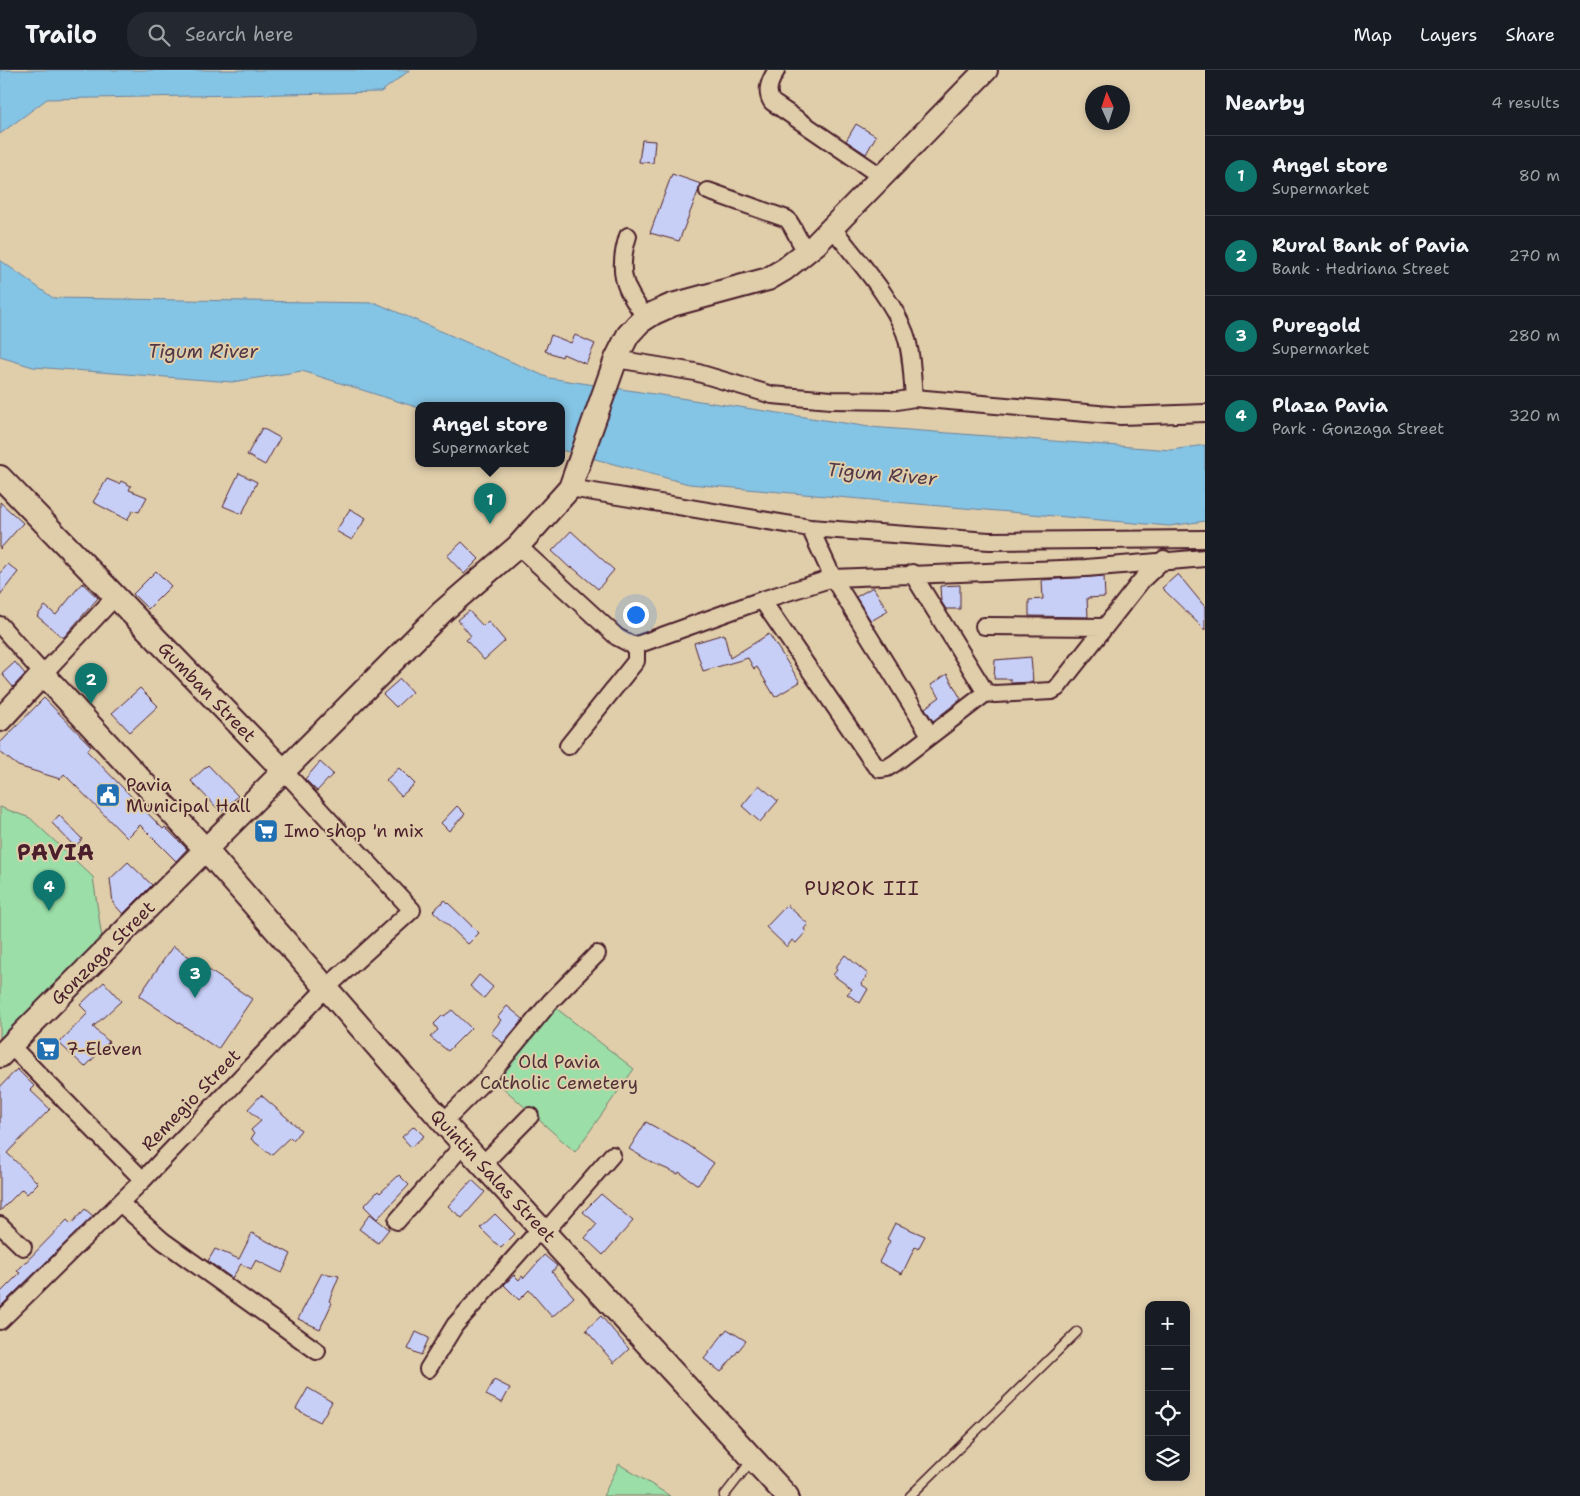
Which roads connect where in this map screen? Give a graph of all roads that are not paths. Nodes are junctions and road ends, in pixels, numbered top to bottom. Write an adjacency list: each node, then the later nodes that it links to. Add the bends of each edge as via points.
1 (986, 70): 3 (street)
2 (776, 71): 3 (street, via 768,90 772,102)
3 (882, 177): 5 (street)
4 (708, 191): 7 (street, via 787,219 799,244)
5 (832, 228): 7 (street); 10 (street, via 887,301 905,333)
6 (628, 236): 8 (street, via 622,262 623,276 630,295)
7 (809, 250): 8 (street, via 768,279 672,305)
8 (646, 317): 9 (street, via 628,335)
9 (615, 364): 10 (street, via 695,372 772,395 831,400 897,401); 13 (street)
10 (914, 398): 11 (street, via 1121,416)
11 (1205, 413)
12 (0, 477): 22 (street, Gumban Street)
13 (572, 483): 14 (street); 17 (street, Gonzaga Street)
14 (810, 528): 15 (street, via 989,541); 21 (street)
15 (1170, 538): 16 (street); 18 (street)
16 (1205, 539)
17 (518, 546): 27 (street, via 617,637); 33 (street, Gonzaga Street, via 442,612)
18 (1162, 562): 19 (street); 20 (street, via 1086,568); 26 (street, via 1141,581)
19 (1203, 562)
20 (912, 573): 21 (street); 29 (street)
21 (833, 578): 23 (street); 31 (street)
22 (114, 598): 28 (street); 33 (street, Gumban Street)
23 (762, 600): 27 (street); 31 (street, via 874,764 887,768)
24 (0, 625): 28 (street)
25 (984, 626): 26 (street)
26 (1105, 627): 29 (street, via 1057,688)
27 (636, 645): 32 (street, via 636,661)
28 (44, 674): 30 (street); 34 (street, Quintin Salas Street)
29 (986, 693): 31 (street)
30 (0, 720)
31 (930, 735)
32 (568, 746)
33 (283, 770): 34 (street, Gonzaga Street); 35 (street, Gumban Street)
34 (206, 850): 37 (street, Quintin Salas Street); 38 (street, Gonzaga Street)
35 (412, 910): 37 (street, Remegio Street)
36 (597, 954): 40 (street)
37 (325, 989): 40 (street, Quintin Salas Street); 44 (street, Remegio Street)
38 (3, 1053): 44 (street)
39 (530, 1116): 43 (street)
40 (444, 1122): 41 (street, Quintin Salas Street)
41 (464, 1144): 43 (street, Quintin Salas Street); 46 (street)
42 (612, 1155): 48 (street)
43 (483, 1164): 48 (street, Quintin Salas Street)
44 (143, 1180): 45 (street, Remegio Street)
45 (120, 1203): 50 (street, Remegio Street); 52 (street, via 162,1241)
46 (397, 1221)
47 (0, 1225): 49 (street)
48 (543, 1230): 53 (street, via 456,1325); 54 (street, Quintin Salas Street)
49 (23, 1247)
50 (1, 1320)
51 (1077, 1332): 57 (lane)
52 (317, 1351)
53 (428, 1369)
54 (754, 1458): 55 (lane); 56 (street, Quintin Salas Street)
55 (724, 1496)
56 (787, 1496)
57 (910, 1496)

